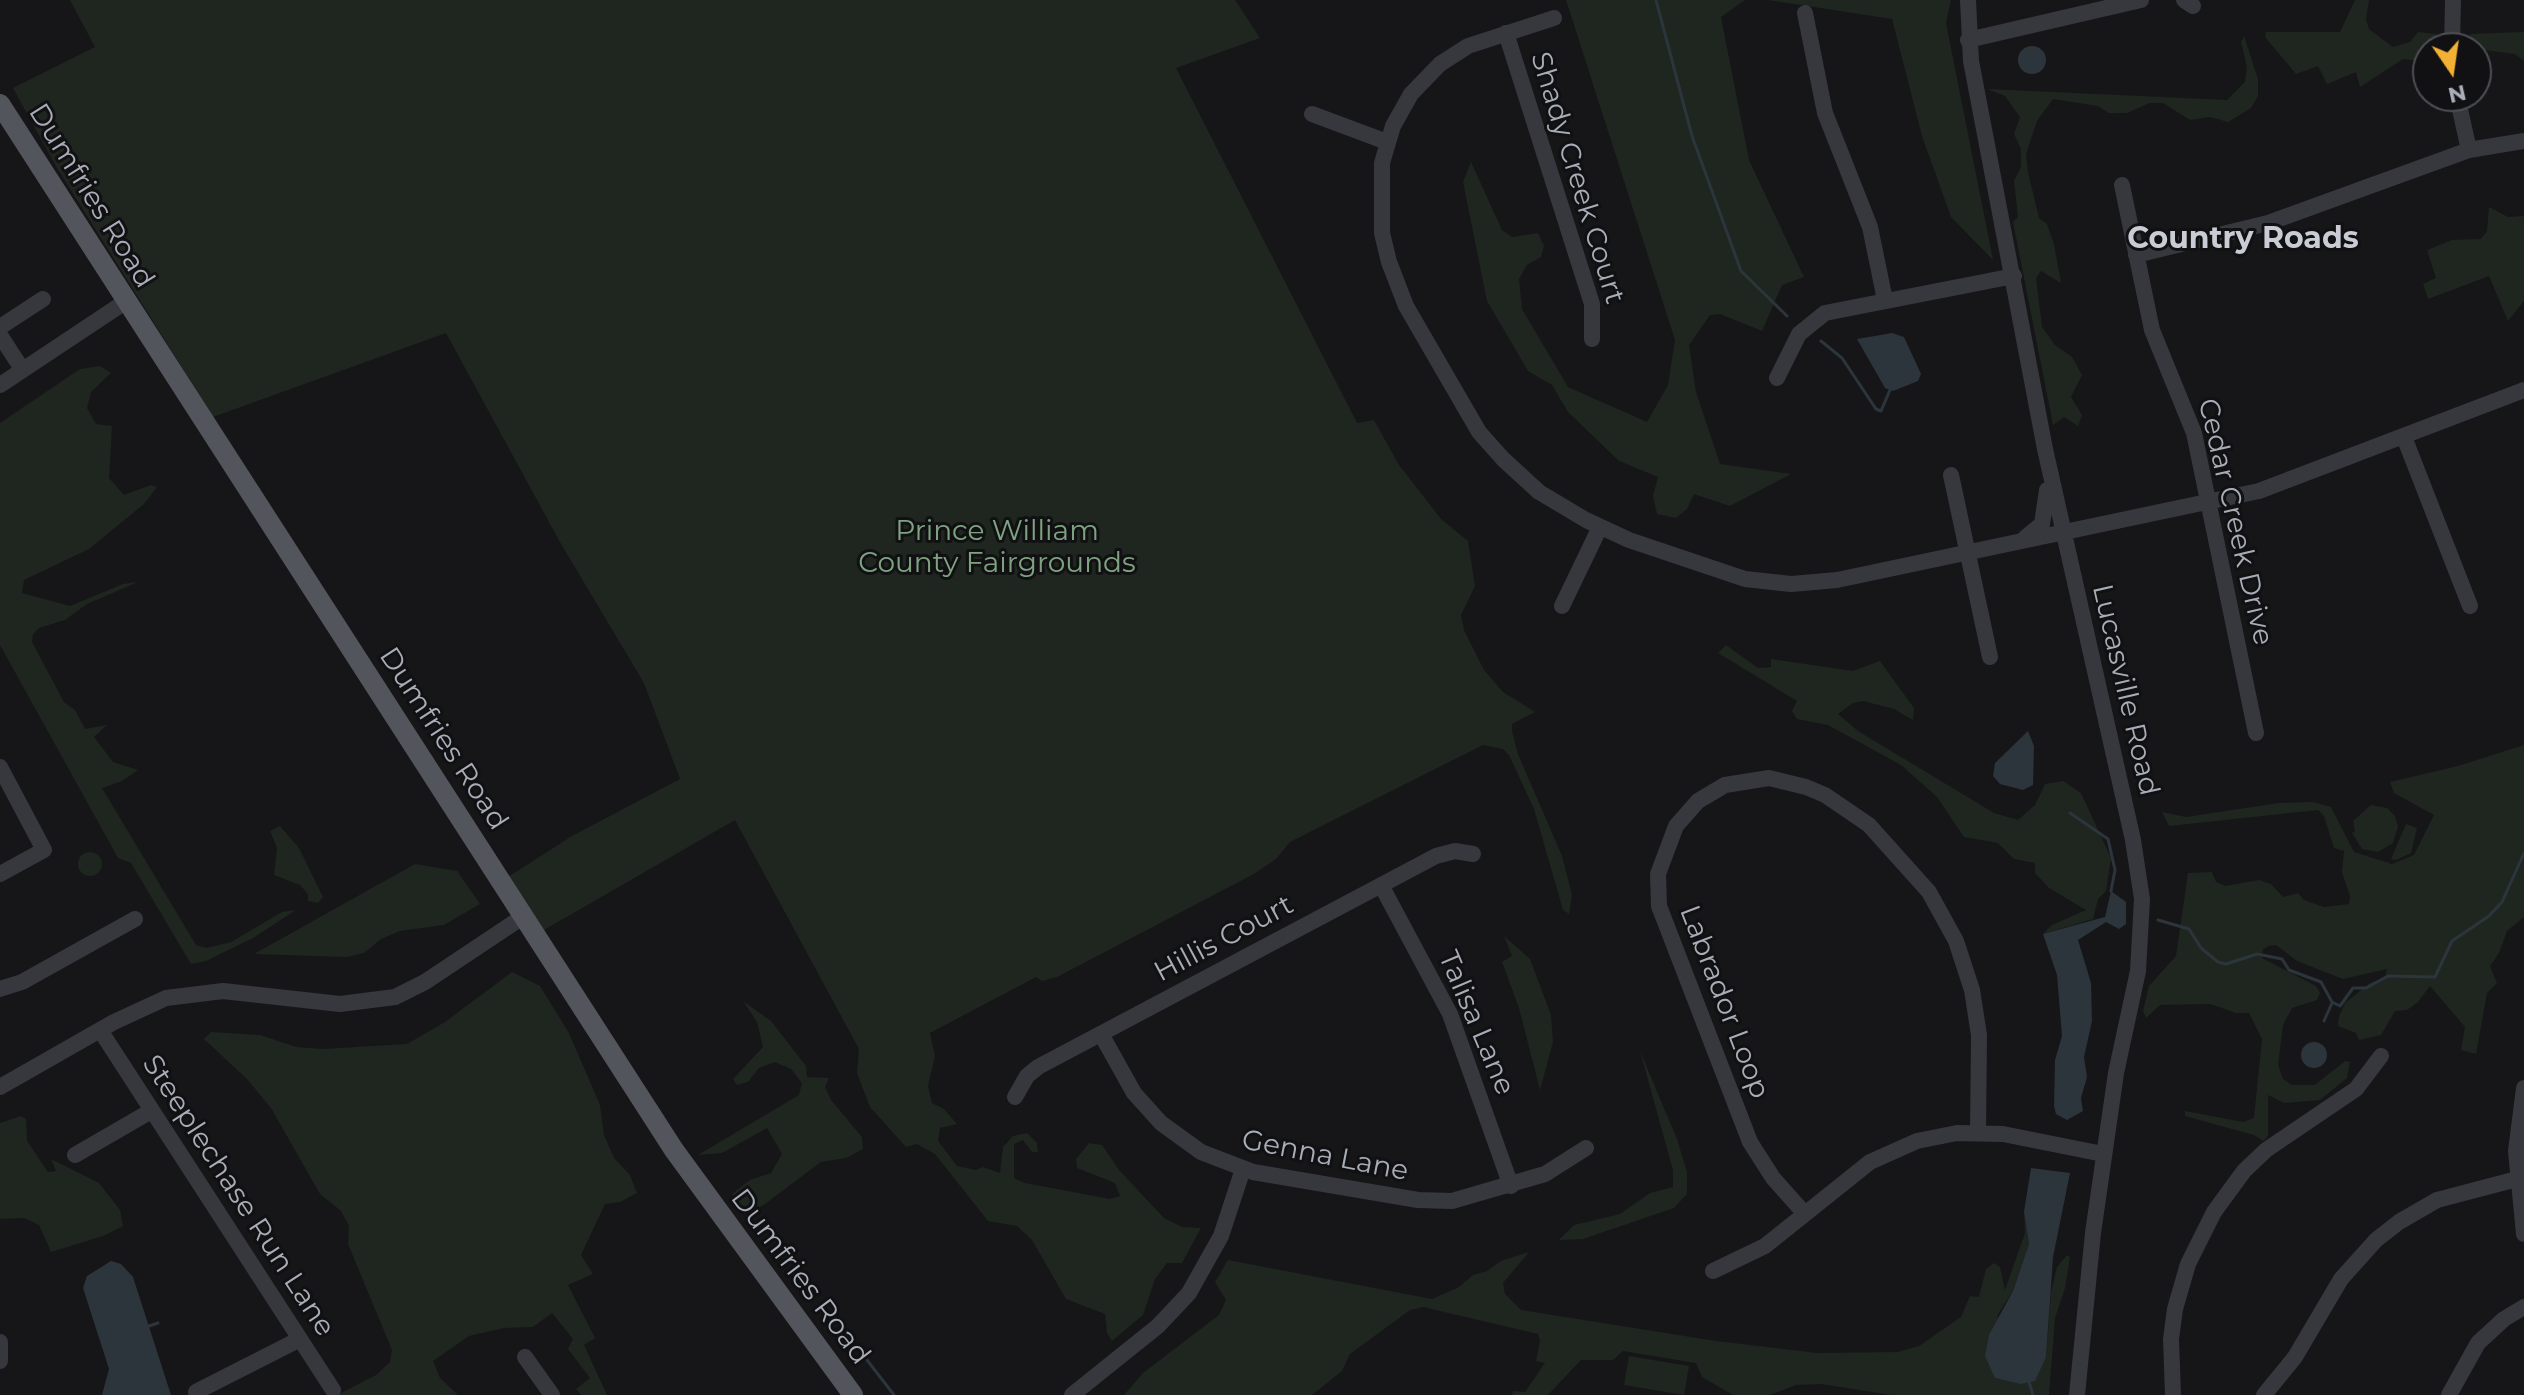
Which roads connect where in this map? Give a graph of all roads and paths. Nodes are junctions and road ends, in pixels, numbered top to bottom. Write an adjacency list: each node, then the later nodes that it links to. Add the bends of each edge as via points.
1 (1968, 0): 8 (street, Lucasville Road)
2 (2141, 0): 8 (street)
3 (2453, 0): 6 (street)
4 (1805, 13): 19 (street, via 1825,113 1870,227)
5 (1554, 18): 7 (street)
6 (2452, 32)
7 (1506, 33): 13 (street, via 1468,46 1424,78 1400,111); 23 (street, Shady Creek Court, via 1592,304)
8 (1968, 40): 17 (street, Lucasville Road)
9 (0, 104): 20 (main road, Dumfries Road)
10 (2461, 112): 14 (street)
11 (1312, 114): 13 (street)
12 (2524, 141): 14 (street)
13 (1387, 142): 32 (street, via 1380,210 1389,262 1406,306 1462,407 1518,475)
14 (2469, 150): 16 (street, via 2268,223)
15 (2122, 185): 16 (street, Cedar Creek Drive)
16 (2136, 255): 31 (street, Cedar Creek Drive, via 2152,330 2190,420)
17 (2014, 276): 19 (street); 29 (street, Lucasville Road)
18 (43, 299): 21 (street)
19 (1885, 300): 25 (street, via 1831,310 1814,319 1795,339)
20 (125, 302): 24 (street); 44 (main road, Dumfries Road)
21 (0, 327)
22 (0, 335): 24 (street)
23 (1592, 339)
24 (22, 369): 26 (street)
25 (1777, 378)
26 (0, 385)
27 (2524, 390): 28 (street)
28 (2404, 437): 31 (street, via 2302,478); 37 (street)
29 (2045, 449): 33 (street, Lucasville Road); 34 (street, via 2046,515 2037,530)
30 (1951, 475): 35 (street)
31 (2208, 503): 33 (street); 39 (street, Cedar Creek Drive)
32 (1600, 527): 35 (street, via 1692,563 1770,583 1837,580); 36 (street)
33 (2063, 533): 34 (street); 56 (street, Lucasville Road, via 2142,899 2138,971)
34 (2018, 542): 35 (street)
35 (1968, 553): 38 (street)
36 (1562, 606)
37 (2470, 606)
38 (1990, 657)
39 (2256, 733)
40 (0, 767): 42 (street, via 44,850)
41 (1473, 854): 43 (street, Hillis Court, via 1443,853)
42 (0, 874)
43 (1381, 885): 48 (street, Hillis Court); 60 (street, Talisa Lane, via 1450,1014)
44 (524, 916): 47 (street, via 390,999 340,1004 207,991 155,1002); 72 (main road, Dumfries Road, via 682,1163)
45 (135, 919): 46 (street)
46 (0, 989)
47 (100, 1030): 50 (street); 53 (street, Steeplechase Run Lane)
48 (1101, 1034): 52 (street, Hillis Court, via 1038,1067); 58 (street, Genna Lane, via 1134,1093 1161,1123 1201,1152)
49 (2381, 1056): 75 (street, via 2356,1089 2266,1150 2214,1212 2188,1264 2175,1309)
50 (0, 1087)
51 (2524, 1088): 59 (street)
52 (1015, 1097)
53 (151, 1111): 57 (street); 65 (street, Steeplechase Run Lane)
54 (1978, 1132): 56 (street); 61 (street, via 1935,1136 1893,1150 1848,1176); 61 (street, Labrador Loop, via 1979,1035 1972,990 1956,941 1929,892 1869,825 1825,795 1769,778 1725,785 1687,810 1672,833 1658,874 1659,906 1750,1142)
55 (1586, 1148): 60 (street, Genna Lane, via 1545,1174)
56 (2103, 1154): 74 (street, Lucasville Road)
57 (75, 1155)
58 (1243, 1169): 60 (street, Genna Lane, via 1433,1202); 73 (street, via 1221,1236 1189,1293)
59 (2517, 1179): 62 (street); 76 (street, via 2437,1200 2376,1240 2341,1279 2295,1357)
60 (1511, 1186)
61 (1805, 1214): 63 (street, via 1765,1246)
62 (2524, 1234)
63 (1713, 1271)
64 (2524, 1307): 77 (street, via 2478,1343)
65 (300, 1339): 69 (street, Steeplechase Run Lane); 70 (street)
66 (0, 1342): 68 (street)
67 (525, 1357): 71 (street)
68 (0, 1361)
69 (333, 1390)
70 (196, 1392)
71 (552, 1395)
72 (853, 1395)
73 (1072, 1395)
74 (2077, 1395)
75 (2173, 1395)
76 (2264, 1395)
77 (2449, 1395)

